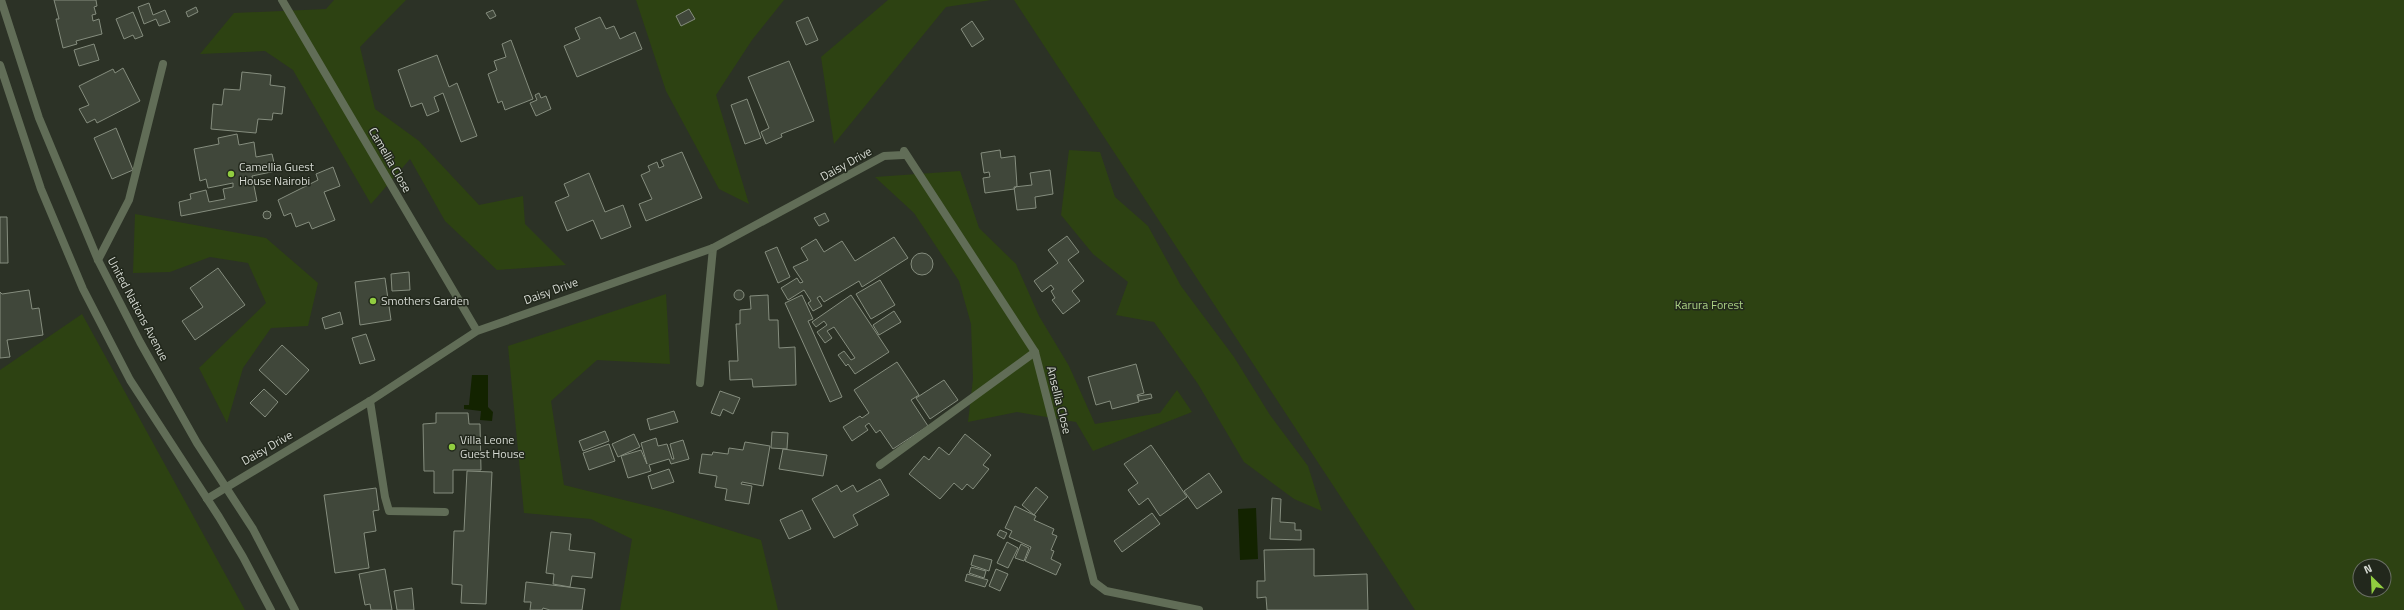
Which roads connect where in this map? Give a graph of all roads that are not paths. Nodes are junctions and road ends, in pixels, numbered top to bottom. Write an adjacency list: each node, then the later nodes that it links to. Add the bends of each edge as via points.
1 (1, 0): 7 (street, United Nations Avenue, via 39,118)
2 (282, 0): 8 (street, Camellia Close)
3 (163, 64): 7 (street, via 130,200)
4 (0, 65): 14 (street, via 41,189 84,289 130,380)
5 (903, 155): 6 (street, Daisy Drive, via 884,156); 9 (street, Ansellia Close, via 904,151)
6 (713, 248): 8 (street, Daisy Drive); 10 (street)
7 (98, 260): 13 (street, United Nations Avenue, via 140,342)
8 (477, 331): 11 (street, Daisy Drive)
9 (1035, 352): 12 (street); 18 (street, Ansellia Close, via 1094,582 1106,591)
10 (700, 383)
11 (370, 401): 13 (street, Daisy Drive); 15 (street, via 389,512)
12 (880, 465)
13 (224, 487): 14 (street, Daisy Drive); 17 (street, United Nations Avenue, via 253,530)
14 (207, 499): 16 (street, via 243,557)
15 (445, 512)
16 (270, 610)
17 (295, 610)
18 (1199, 610)

